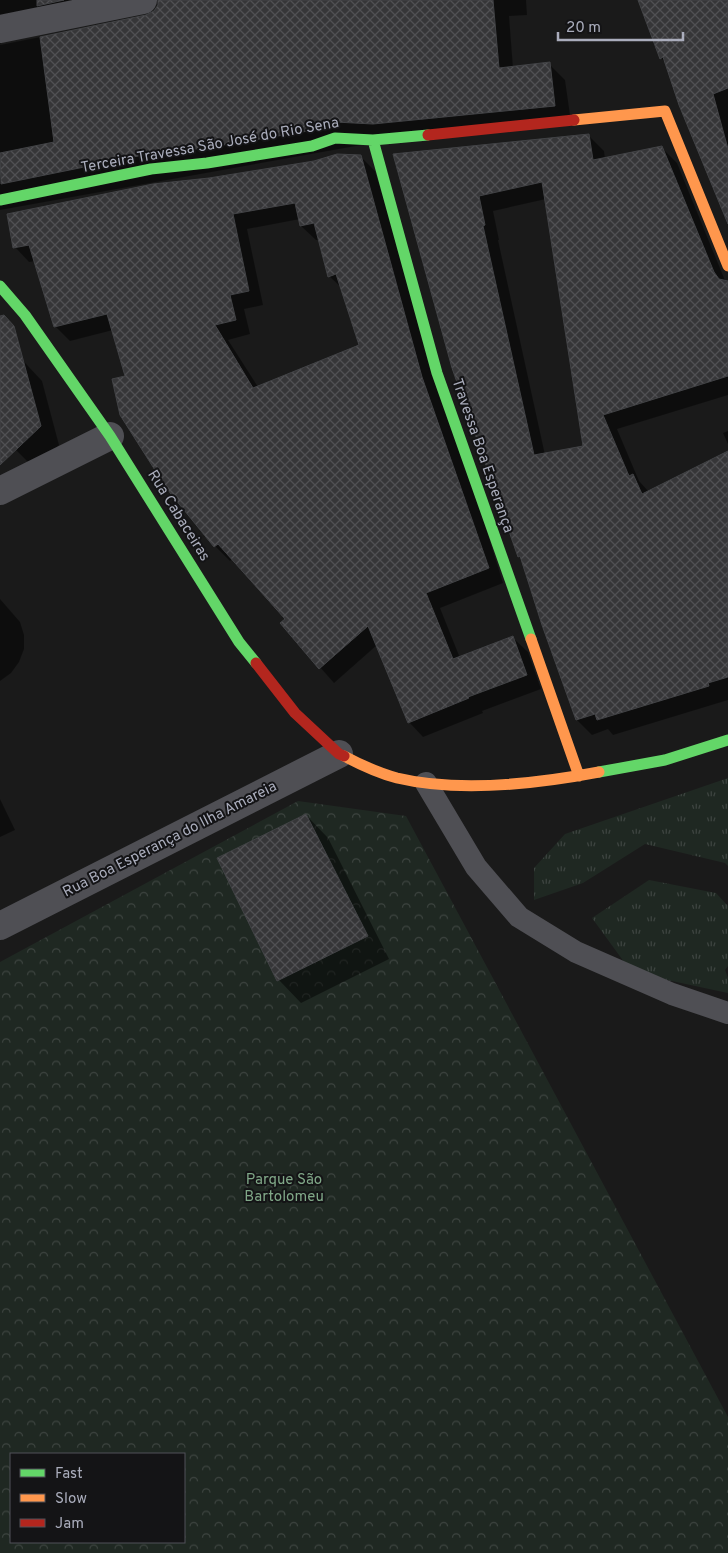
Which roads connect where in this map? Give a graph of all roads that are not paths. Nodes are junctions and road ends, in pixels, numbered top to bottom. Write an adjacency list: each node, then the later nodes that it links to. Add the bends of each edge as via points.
1 (143, 0): 2 (street)
2 (0, 29)
3 (373, 140): 4 (street, Terceira Travessa São José do Rio Sena, via 335,138 312,146 207,163 151,168); 5 (street, Terceira Travessa São José do Rio Sena, via 665,111); 11 (street, Travessa Boa Esperança, via 437,373)
4 (0, 200)
5 (728, 266)
6 (0, 286): 7 (street, Rua Cabaceiras, via 26,315)
7 (110, 436): 8 (street); 10 (street, Rua Cabaceiras, via 239,642 295,713)
8 (0, 491)
9 (728, 740): 11 (street, Rua Cabaceiras, via 665,760)
10 (339, 754): 12 (street, Rua Cabaceiras, via 369,769); 13 (street, Rua Boa Esperança do Ilha Amareia)
11 (579, 776): 12 (street, Rua Cabaceiras, via 466,786)
12 (426, 783): 14 (lane, via 476,867 519,917 576,952 672,994)
13 (0, 926)
14 (728, 1013)

